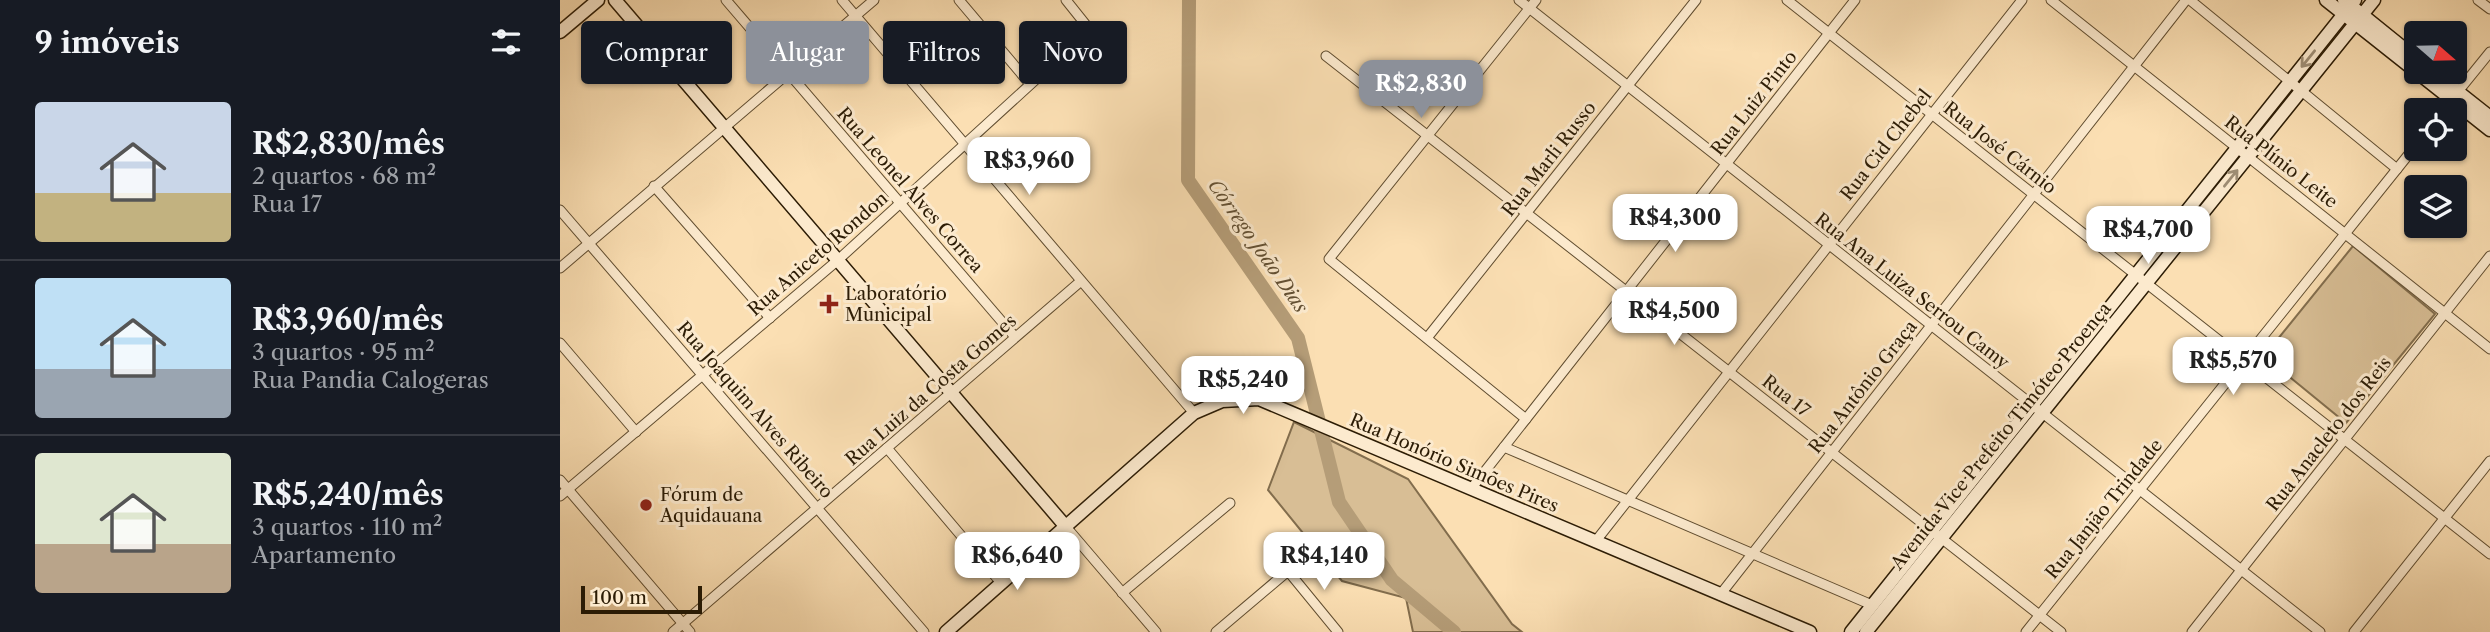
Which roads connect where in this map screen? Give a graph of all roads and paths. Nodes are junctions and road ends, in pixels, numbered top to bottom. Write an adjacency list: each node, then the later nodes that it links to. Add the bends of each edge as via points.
1 (597, 0): 27 (main road)
2 (615, 0): 46 (main road)
3 (726, 0): 26 (street, Rua Leonel Alves Correa)
4 (842, 0): 22 (street)
5 (874, 0): 22 (street)
6 (959, 0): 33 (street)
7 (1066, 0): 25 (street, Rua Aniceto Rondon)
8 (1518, 0): 20 (street, Rua Ana Luiza Serrou Camy)
9 (1536, 0): 20 (street)
10 (1696, 0): 38 (street, Rua Marli Russo)
11 (1787, 0): 28 (street, Rua José Cárnio)
12 (1855, 0): 28 (street, Rua Luiz Pinto)
13 (2022, 0): 43 (street, Rua Cid Chebel)
14 (2051, 0): 32 (street, Rua Plínio Leite)
15 (2188, 0): 32 (street, Rua Antônio Graça); 34 (street)
16 (2326, 0): 19 (main road)
17 (2374, 0): 23 (main road, Avenida Vice Prefeito Timóteo Proença)
18 (2478, 0): 21 (street)
19 (2348, 5): 23 (main road); 34 (main road, Avenida Vice Prefeito Timóteo Proença, one-way to 34)
20 (1529, 8): 38 (street, Rua Ana Luiza Serrou Camy); 48 (street)
21 (2490, 9)
22 (855, 16): 24 (street); 49 (street)
23 (2358, 19): 29 (main road); 39 (main road, Avenida Vice Prefeito Timóteo Proença); 40 (main road)
24 (849, 21)
25 (1083, 21)
26 (746, 23)
27 (560, 33)
28 (1829, 33): 43 (street, Rua José Cárnio); 53 (street, Rua Luiz Pinto)
29 (2404, 50)
30 (2490, 52): 41 (street)
31 (1326, 56): 48 (street, Rua 17)
32 (2134, 66): 50 (street, Rua Plínio Leite); 56 (street, Rua Antônio Graça)
33 (1019, 71)
34 (2290, 82): 39 (street); 50 (main road, Avenida Vice Prefeito Timóteo Proença)
35 (774, 84): 46 (street)
36 (798, 84): 57 (street, Rua Leonel Alves Correa)
37 (1030, 84): 49 (street, Rua Aniceto Rondon)
38 (1628, 86): 53 (street, Rua Ana Luiza Serrou Camy); 59 (street, Rua Marli Russo)
39 (2301, 90): 51 (main road, Avenida Vice Prefeito Timóteo Proença); 54 (street)
40 (2448, 98)
41 (2453, 98)
42 (2467, 108): 45 (main road)
43 (1931, 113): 56 (street, Rua José Cárnio); 62 (street, Rua Cid Chebel)
44 (2467, 113): 47 (main road)
45 (2490, 117)
46 (723, 127): 55 (street); 64 (main road)
47 (2490, 130)
48 (1428, 136): 59 (street, Rua 17); 73 (street, via 1329,259)
49 (965, 144): 57 (street, Rua Aniceto Rondon); 67 (street)
50 (2237, 148): 51 (street, Rua Plínio Leite); 66 (main road, Avenida Vice Prefeito Timóteo Proença)
51 (2248, 156): 60 (street, Rua Plínio Leite); 66 (main road, Avenida Vice Prefeito Timóteo Proença, one-way to 51)
52 (2404, 160): 54 (street, Rua Janjão Trindade)
53 (1726, 164): 62 (street, Rua Ana Luiza Serrou Camy); 68 (street, Rua Luiz Pinto)
54 (2397, 169): 60 (street, Rua Janjão Trindade)
55 (654, 186): 61 (street); 70 (street)
56 (2034, 194): 66 (street, Rua José Cárnio); 71 (street, Rua Antônio Graça)
57 (900, 203): 64 (street, Rua Aniceto Rondon); 72 (street, Rua Leonel Alves Correa)
58 (560, 210): 61 (street, Rua Joaquim Alves Ribeiro)
59 (1527, 213): 68 (street, Rua 17); 73 (street, Rua Marli Russo)
60 (2345, 233): 69 (street, Rua Plínio Leite); 76 (street, Rua Janjão Trindade)
61 (589, 243): 65 (street); 78 (street, Rua Joaquim Alves Ribeiro)
62 (1828, 244): 71 (street, Rua Ana Luiza Serrou Camy); 77 (street, Rua Cid Chebel)
63 (2490, 256): 69 (street, Rua Anacleto dos Reis)
64 (838, 260): 70 (street, Rua Aniceto Rondon); 79 (main road)
65 (560, 268)
66 (2141, 279): 76 (street, Rua José Cárnio); 80 (main road, Avenida Vice Prefeito Timóteo Proença)
67 (1081, 281): 72 (street, Rua Luiz da Costa Gomes); 81 (street)
68 (1626, 291): 77 (street, Rua 17); 82 (street, Rua Luiz Pinto)
69 (2445, 313): 75 (street, Rua Plínio Leite); 84 (street, Rua Anacleto dos Reis)
70 (769, 318): 78 (street, Rua Aniceto Rondon)
71 (1931, 326): 80 (street, Rua Ana Luiza Serrou Camy); 87 (street, Rua Antônio Graça)
72 (1015, 337): 79 (street, Rua Luiz da Costa Gomes)
73 (1427, 338): 82 (street)
74 (560, 343): 83 (street)
75 (2490, 349)
76 (2244, 360): 84 (street, Rua José Cárnio); 91 (street, Rua Janjão Trindade)
77 (1729, 372): 87 (street, Rua 17); 93 (street, Rua Cid Chebel)
78 (703, 375): 83 (street, Rua Aniceto Rondon); 95 (street, Rua Joaquim Alves Ribeiro)
79 (951, 392): 86 (street, Rua Luiz da Costa Gomes); 97 (main road)
80 (2037, 409): 91 (street, Rua Ana Luiza Serrou Camy); 98 (main road, Avenida Vice Prefeito Timóteo Proença)
81 (1194, 413): 90 (main road, Rua Honório Simões Pires, via 1222,401 1259,399); 97 (main road, Rua Honório Simões Pires)
82 (1526, 419): 85 (street, Rua Luiz Pinto)
83 (636, 432): 92 (street, Rua Aniceto Rondon)
84 (2344, 440): 96 (street, Rua José Cárnio); 102 (street, Rua Anacleto dos Reis)
85 (1504, 447): 90 (street, Rua Luiz Pinto); 93 (street)
86 (887, 448): 95 (street, Rua Luiz da Costa Gomes); 103 (street)
87 (1832, 452): 98 (street, Rua 17); 100 (street, Rua Antônio Graça)
88 (2490, 461): 96 (street)
89 (560, 481): 92 (street)
90 (1471, 489): 99 (main road, Rua Honório Simões Pires)
91 (2140, 490): 102 (street, Rua Ana Luiza Serrou Camy); 107 (street, Rua Janjão Trindade)
92 (564, 493): 108 (street)
93 (1630, 501): 99 (street, Rua Cid Chebel); 100 (street)
94 (1230, 503): 104 (street)
95 (818, 507): 108 (street, Rua Luiz da Costa Gomes); 111 (street, Rua Joaquim Alves Ribeiro)
96 (2445, 519): 101 (street, Rua José Cárnio); 123 (street)
97 (1067, 528): 103 (main road, Rua Honório Simões Pires); 104 (street)
98 (1936, 534): 106 (main road, Avenida Vice Prefeito Timóteo Proença); 107 (street, Rua 17); 118 (main road, Avenida Vice Prefeito Timóteo Proença)
99 (1595, 542): 105 (main road, Rua Honório Simões Pires)
100 (1753, 554): 105 (street, Rua Antônio Graça); 106 (street)
101 (2490, 554)
102 (2241, 570): 121 (street, Rua Anacleto dos Reis); 122 (street, Rua Ana Luiza Serrou Camy)
103 (1002, 584): 112 (main road, Rua Honório Simões Pires)
104 (1122, 593): 113 (street)
105 (1720, 595): 116 (main road, Rua Honório Simões Pires)
106 (1872, 605): 117 (main road, Avenida Vice Prefeito Timóteo Proença)
107 (2040, 615): 119 (street, Rua Janjão Trindade); 120 (street, Rua 17)
108 (683, 624): 109 (street, Rua Luiz da Costa Gomes); 110 (street)
109 (673, 632)
110 (690, 632)
111 (924, 632)
112 (946, 632)
113 (1156, 632)
114 (1216, 632): 115 (street, via 1288,571)
115 (1338, 632)
116 (1810, 632)
117 (1850, 632)
118 (1866, 632)
119 (2026, 632)
120 (2061, 632)
121 (2192, 632)
122 (2320, 632)
123 (2354, 632)

